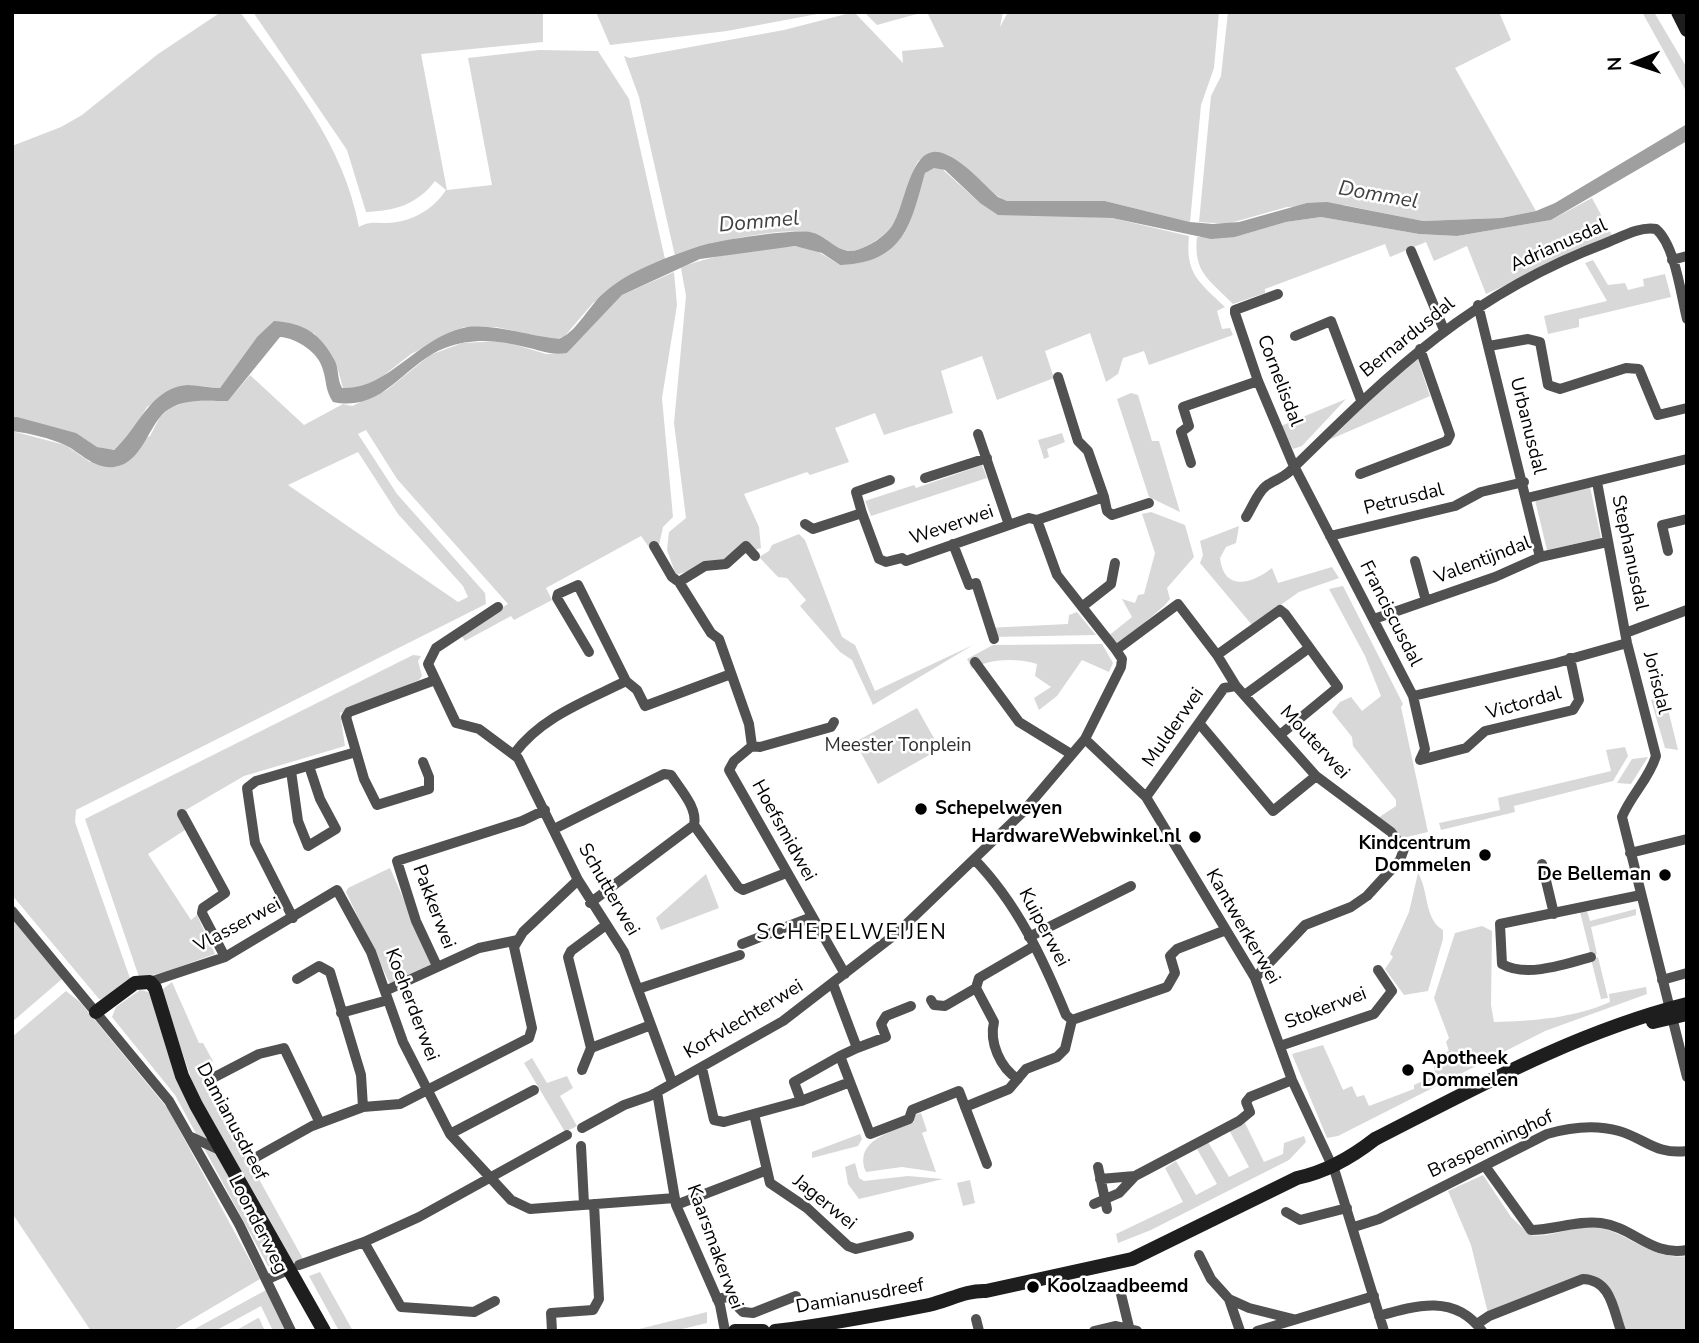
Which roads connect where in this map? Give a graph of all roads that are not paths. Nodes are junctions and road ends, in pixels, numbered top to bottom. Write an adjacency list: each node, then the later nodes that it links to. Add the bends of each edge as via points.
1 (1678, 12): 2 (street)
2 (1687, 30)
3 (1411, 251): 9 (street)
4 (1687, 256): 5 (street)
5 (1672, 260): 7 (street, Adrianusdal, via 1665,238 1656,229 1633,233 1573,255); 8 (street)
6 (1278, 295): 14 (street, Cornelisdal, via 1235,310)
7 (1478, 305): 9 (street, Bernardusdal); 11 (street, Urbanusdal)
8 (1687, 319)
9 (1444, 330): 12 (street, Bernardusdal)
10 (1295, 336): 15 (street, Bernardusdal, via 1331,321)
11 (1489, 346): 16 (street, via 1540,342 1548,385 1553,389 1626,368 1639,369 1658,415); 25 (street, Urbanusdal)
12 (1420, 349): 15 (street, Bernardusdal); 22 (street, via 1450,435 1447,441)
13 (1058, 377): 27 (street, via 1078,441 1088,450)
14 (1258, 381): 20 (street, via 1183,407 1189,426 1181,432); 21 (street, Cornelisdal)
15 (1361, 400): 21 (street, Bernardusdal)
16 (1687, 408)
17 (978, 434): 18 (street)
18 (987, 458): 23 (street); 35 (street)
19 (1687, 458): 26 (street)
20 (1191, 463)
21 (1293, 464): 31 (street, Bernardusdal, via 1290,471 1264,487); 36 (street, Franciscusdal)
22 (1360, 474)
23 (925, 478)
24 (890, 480): 30 (street, via 856,492)
25 (1524, 482): 28 (street, Urbanusdal); 36 (street, Petrusdal, via 1480,492 1455,506)
26 (1597, 482): 28 (street); 37 (street, Stephanusdal)
27 (1104, 498): 29 (street, via 1112,515); 33 (street, Weverwei)
28 (1527, 498): 42 (street, Urbanusdal)
29 (1149, 503)
30 (862, 513): 34 (street, via 813,529); 38 (street, Weverwei, via 879,559 906,561)
31 (1246, 517)
32 (1687, 519): 40 (street, via 1662,525)
33 (1037, 520): 35 (street, Weverwei); 47 (street, via 1057,575)
34 (805, 524)
35 (1009, 525): 38 (street, Weverwei)
36 (1330, 536): 50 (street, Franciscusdal)
37 (1607, 542): 42 (street, Valentijndal); 51 (street, Stephanusdal)
38 (953, 544): 52 (street, via 969,585 976,583)
39 (654, 546): 45 (street)
40 (1668, 551)
41 (755, 556): 45 (street, via 746,546 726,564 705,566)
42 (1540, 557): 46 (street, Valentijndal)
43 (1415, 561): 46 (street)
44 (1115, 564): 47 (street, via 1111,584)
45 (679, 583): 59 (street, via 710,633 719,639)
46 (1426, 601): 50 (street, Valentijndal)
47 (1083, 606): 54 (street)
48 (498, 607): 60 (street, via 436,648 428,664)
49 (1687, 610): 51 (street, Franciscusdal)
50 (1374, 619): 64 (street, Franciscusdal)
51 (1627, 637): 57 (street, Franciscusdal); 83 (street, Jorisdal, via 1656,756 1622,817)
52 (994, 639)
53 (1309, 648): 56 (street, via 1280,610); 63 (street); 67 (street, via 1338,687)
54 (1115, 650): 56 (street, Mouterwei, via 1178,604); 68 (street, Korfvlechterwei, via 1122,659 1121,667)
55 (589, 652): 61 (street, via 557,598 578,585)
56 (1217, 655): 62 (street, Mouterwei)
57 (1570, 658): 64 (street, Franciscusdal); 64 (street, Victordal, via 1579,701 1573,710 1485,731 1466,748 1420,760 1425,749)
58 (975, 662): 72 (street, via 1019,722)
59 (731, 674): 61 (street, via 645,706); 69 (street)
60 (435, 680): 70 (street, via 349,712 346,717); 71 (street, via 456,723 479,729)
61 (626, 681): 71 (street, via 551,719 527,736)
62 (1236, 686): 63 (street, Mouterwei); 66 (street, Mulderwei, via 1224,688)
63 (1246, 694): 67 (street, Mouterwei)
64 (1413, 696)
65 (834, 722): 69 (street, via 811,734)
66 (1199, 723): 76 (street, via 1273,811); 77 (street, Mulderwei)
67 (1280, 734): 76 (street, Mouterwei)
68 (1085, 739): 72 (street, Korfvlechterwei); 77 (street, Kantwerkerwei)
69 (752, 746): 86 (street, Hoefsmidwei, via 729,770)
70 (356, 752): 73 (street, via 377,805 429,789); 74 (street)
71 (514, 754): 78 (street, Schutterwei)
72 (1070, 754): 84 (street, Korfvlechterwei, via 1022,813)
73 (423, 762)
74 (309, 766): 75 (street); 75 (street, via 336,829 308,846 298,821)
75 (291, 771): 95 (street, via 247,788 255,843)
76 (1316, 776): 106 (street, Mouterwei, via 1400,841 1403,855 1351,908 1305,925)
77 (1146, 797): 97 (street, Kantwerkerwei)
78 (545, 810): 81 (street, Schutterwei); 102 (street, Pakkerwei, via 397,862)
79 (182, 814): 100 (street, via 225,893 202,913)
80 (694, 825): 81 (street, via 692,807 671,775 664,774); 86 (street, via 743,890); 91 (street)
81 (554, 828): 87 (street, Schutterwei)
82 (1687, 839): 83 (street)
83 (1630, 853): 90 (street)
84 (974, 859): 99 (street, Kuiperwei, via 1000,886); 104 (street, Korfvlechterwei, via 897,933)
85 (1542, 864): 93 (street)
86 (786, 873): 94 (street, Hoefsmidwei)
87 (578, 880): 91 (street, Schutterwei); 98 (street)
88 (1131, 887): 99 (street)
89 (337, 890): 95 (street, Vlasserwei); 113 (street, Koeherderwei, via 372,952)
90 (1641, 895): 93 (street); 108 (street)
91 (590, 903): 96 (street, Schutterwei)
92 (12, 911): 117 (street, Loonderweg)
93 (1554, 915): 101 (street, via 1500,924 1502,964 1550,968)
94 (812, 917): 104 (street, Hoefsmidwei); 112 (street)
95 (293, 918): 100 (street, Vlasserwei)
96 (606, 925): 112 (street, Schutterwei, via 624,952); 124 (street, via 568,957)
97 (1226, 930): 106 (street, Kantwerkerwei); 121 (street, via 1177,949 1170,956 1175,974 1167,987)
98 (518, 940): 102 (street, Koeherderwei, via 479,948); 136 (street, via 514,947 532,1028 529,1038)
99 (1032, 942): 111 (street, via 979,978); 121 (street, Kuiperwei)
100 (225, 957): 109 (street, Vlasserwei)
101 (1591, 957)
102 (437, 966): 113 (street, Koeherderwei)
103 (1378, 970): 123 (street, Stokerwei, via 1392,991 1374,1014)
104 (845, 974): 110 (street, Korfvlechterwei)
105 (1687, 974): 108 (street)
106 (1255, 978): 123 (street, Kantwerkerwei)
107 (297, 979): 118 (street, via 326,967)
108 (1662, 980): 119 (street)
109 (150, 982): 117 (street, via 126,988); 150 (street, Damianusdreef, via 159,994 182,1076)
110 (833, 984): 125 (street); 128 (street, Korfvlechterwei, via 783,1021)
111 (976, 988): 114 (street, via 945,1006); 131 (street, via 994,1022 991,1033 1006,1072)
112 (638, 989): 122 (street, Schutterwei)
113 (387, 995): 118 (street, Koeherderwei); 136 (street, Koeherderwei)
114 (931, 1000)
115 (1687, 1004): 119 (street, Damianusdreef)
116 (911, 1006): 125 (street, via 886,1016 881,1024 886,1037)
117 (96, 1012): 147 (street, Loonderweg, via 169,1101)
118 (341, 1013): 140 (street, via 361,1076)
119 (1670, 1013): 120 (street, Damianusdreef); 127 (street); 152 (street, Damianusdreef, via 1622,1022 1549,1051)
120 (1687, 1014)
121 (1072, 1020): 131 (street, via 1065,1049 1026,1069)
122 (651, 1025): 124 (street); 134 (street, Schutterwei)
123 (1280, 1046): 133 (street, Kantwerkerwei)
124 (591, 1048): 129 (street)
125 (857, 1048): 126 (street)
126 (840, 1056): 135 (street); 139 (street, via 794,1082)
127 (1685, 1059): 130 (street)
128 (702, 1068): 134 (street, Korfvlechterwei); 142 (street, via 714,1120)
129 (582, 1070)
130 (1687, 1077)
131 (1018, 1079): 141 (street, via 1009,1090)
132 (209, 1080): 143 (street, via 259,1054 284,1048)
133 (1292, 1080): 152 (street, Kantwerkerwei); 156 (street, via 1250,1097 1246,1102 1250,1112 1239,1121)
134 (672, 1082): 138 (street, Korfvlechterwei)
135 (850, 1082): 139 (street); 141 (street, via 870,1134 959,1091)
136 (426, 1090): 140 (street, via 400,1104); 145 (street, Koeherderwei)
137 (534, 1090): 145 (street)
138 (657, 1093): 144 (street, Korfvlechterwei); 158 (street, Kaarsmakerwei)
139 (801, 1101): 142 (street)
140 (363, 1107): 143 (street)
141 (965, 1107): 153 (street)
142 (754, 1114): 155 (street)
143 (320, 1124): 151 (street)
144 (582, 1128)
145 (450, 1134): 157 (street, Koeherderwei)
146 (567, 1135): 157 (street)
147 (189, 1136): 150 (street, Loonderweg); 168 (street, Loonderweg)
148 (581, 1146): 159 (street)
149 (1687, 1151): 154 (street, Braspenninghof, via 1667,1154 1620,1131 1573,1127 1547,1133)
150 (224, 1152): 167 (street, Damianusdreef)
151 (251, 1160)
152 (1329, 1162): 160 (street, Kantwerkerwei); 186 (street, Damianusdreef, via 1312,1164 1297,1178 1132,1259 986,1291 972,1299)
153 (987, 1164)
154 (1485, 1166): 162 (street, Braspenninghof, via 1379,1219); 165 (street, via 1531,1230 1602,1223 1654,1248 1672,1253)
155 (767, 1170): 158 (street, Koeherderwei); 163 (street, Jagerwei, via 770,1183 807,1208 848,1246 856,1249)
156 (1135, 1176): 156 (street, via 1099,1173 1102,1204 1118,1193)
157 (489, 1178): 159 (street, Koeherderwei, via 511,1200 530,1209); 164 (street)
158 (675, 1202): 159 (street, Koeherderwei); 173 (street, Kaarsmakerwei)
159 (589, 1204): 182 (street, via 599,1299 593,1310 551,1313)
160 (1347, 1208): 161 (street, via 1300,1220); 162 (street, Kantwerkerwei)
161 (1286, 1212)
162 (1353, 1227): 171 (street, Kantwerkerwei)
163 (909, 1236)
164 (364, 1242): 167 (street); 174 (street, via 401,1307 474,1312)
165 (1687, 1250)
166 (1199, 1255): 172 (street, via 1211,1279)
167 (294, 1268): 168 (street); 181 (street, Damianusdreef)
168 (266, 1280): 180 (street, Loonderweg)
169 (1119, 1286): 179 (street)
170 (796, 1296): 173 (street, via 753,1313 743,1312 728,1297)
171 (1374, 1296): 175 (street, Kantwerkerwei); 177 (street)
172 (1229, 1298): 177 (street, via 1267,1314); 189 (street)
173 (717, 1299): 183 (street, Kaarsmakerwei)
174 (495, 1301)
175 (1379, 1316): 178 (street, via 1419,1305 1441,1305 1458,1308); 191 (street, Kantwerkerwei)
176 (976, 1319): 187 (street)
177 (1296, 1319): 190 (street)
178 (1480, 1327): 192 (street, via 1489,1316 1583,1279 1601,1283 1607,1290)
179 (1133, 1329): 188 (street, via 1115,1326)
180 (291, 1331)
181 (324, 1331)
182 (552, 1331)
183 (725, 1331)
184 (735, 1331): 185 (street)
185 (763, 1331)
186 (775, 1331)
187 (979, 1331)
188 (1094, 1331)
189 (1240, 1331)
190 (1257, 1331)
191 (1384, 1331)
192 (1621, 1331)

